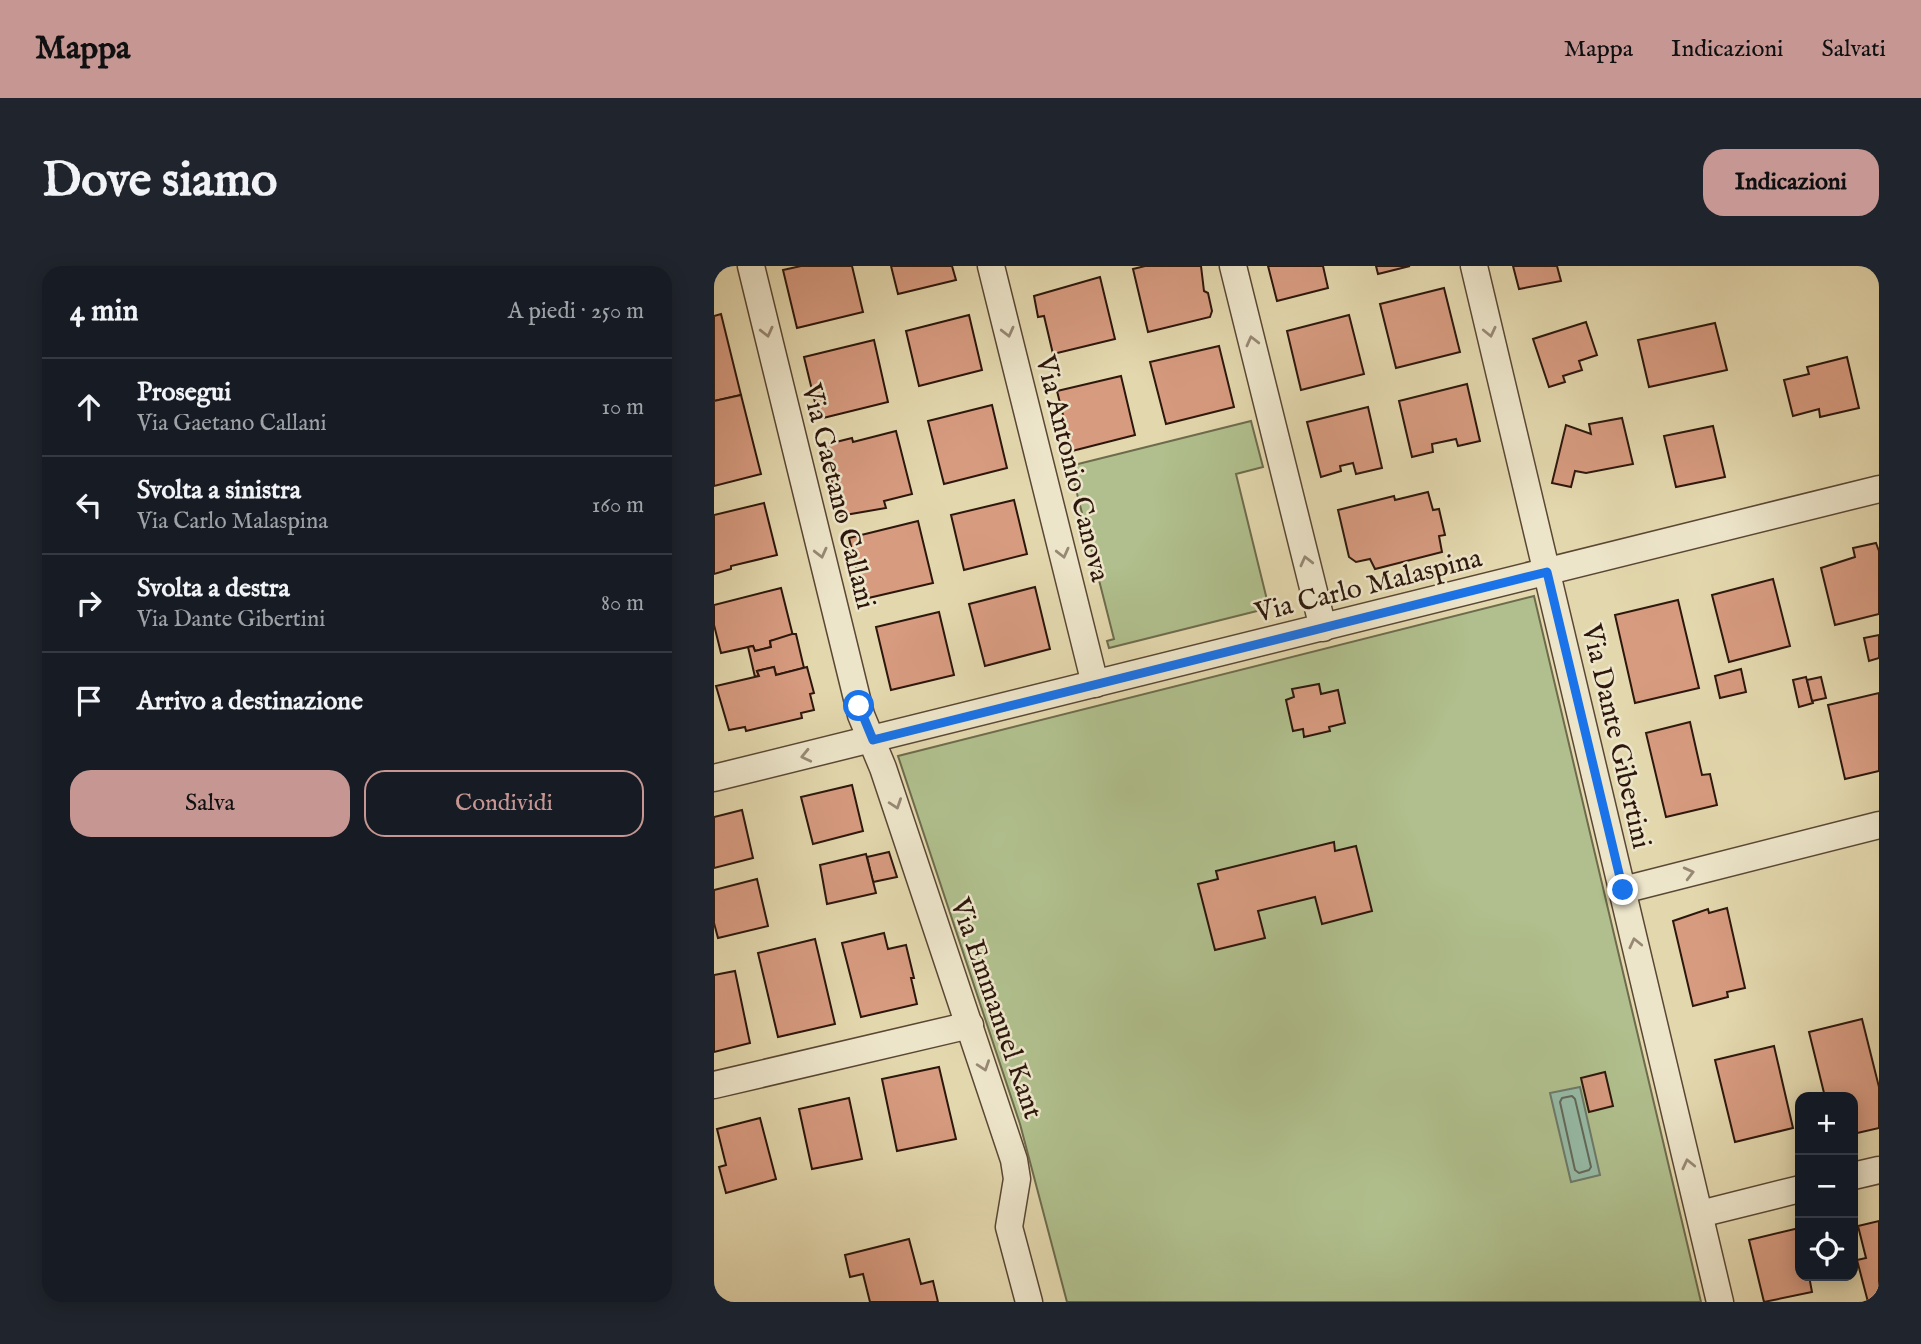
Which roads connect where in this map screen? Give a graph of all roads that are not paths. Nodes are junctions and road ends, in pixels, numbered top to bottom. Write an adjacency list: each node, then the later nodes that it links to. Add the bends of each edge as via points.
1 (751, 266): 9 (street, Via Gaetano Callani, one-way to 9, via 859,706)
2 (991, 266): 8 (street, Via Antonio Canova, one-way to 8)
3 (1233, 266): 7 (street, one-way to 3)
4 (1474, 266): 6 (street, Via Dante Gibertini, one-way to 6)
5 (1879, 489): 6 (street, Via Carlo Malaspina)
6 (1547, 572): 7 (street, Via Carlo Malaspina); 12 (street, Via Dante Gibertini)
7 (1323, 628): 8 (street, Via Carlo Malaspina)
8 (1095, 684): 9 (street, Via Carlo Malaspina)
9 (873, 740): 10 (street, Via Carlo Malaspina, one-way to 10); 13 (street, Via Emmanuel Kant, one-way to 13)
10 (714, 778)
11 (1879, 824): 12 (street, one-way to 11)
12 (1623, 890): 18 (street, Via Dante Gibertini, one-way to 12)
13 (970, 1025): 14 (street); 19 (street, Via Emmanuel Kant, one-way to 19, via 1014,1160 1017,1179 1009,1227)
14 (714, 1085)
15 (1879, 1170): 16 (street)
16 (1858, 1175)
17 (1795, 1190): 18 (street)
18 (1700, 1214): 20 (street, Via Dante Gibertini)
19 (1029, 1302)
20 (1720, 1302)

